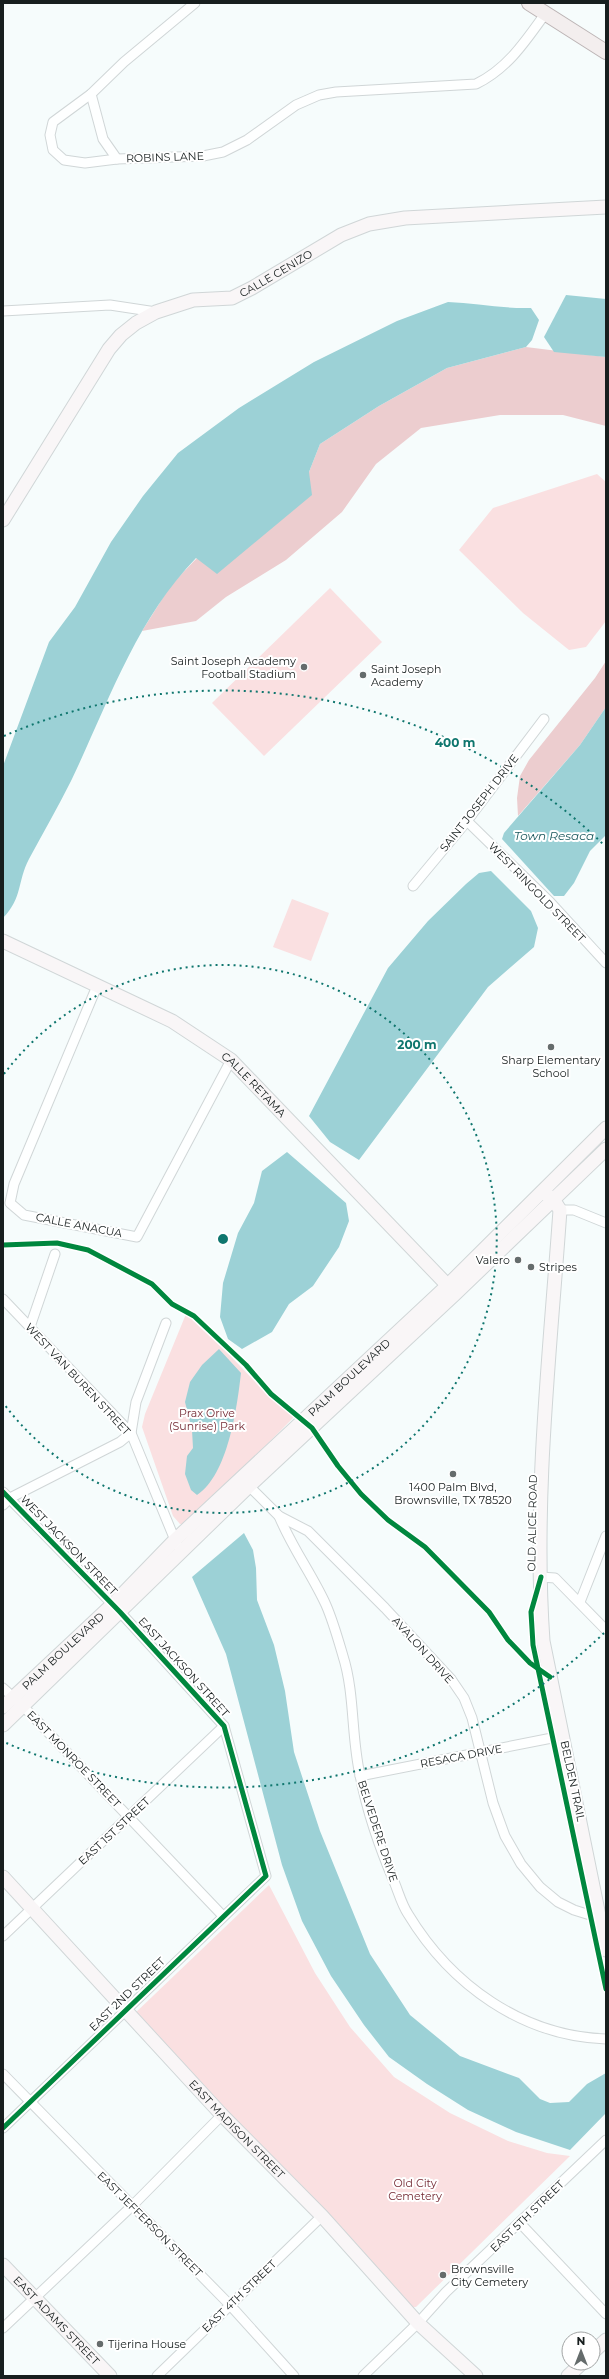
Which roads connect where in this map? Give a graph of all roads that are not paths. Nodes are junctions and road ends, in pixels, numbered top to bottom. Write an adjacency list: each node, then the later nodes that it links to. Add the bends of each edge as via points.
1 (195, 3): 5 (street, ROBINS LANE, via 124,62)
2 (529, 3): 3 (main road)
3 (545, 14): 4 (main road); 6 (street, ROBINS LANE, via 506,63 491,76 476,84 319,95 296,105 247,140 223,152 203,156)
4 (606, 52)
5 (91, 94): 6 (street, via 103,139); 6 (street, ROBINS LANE, via 53,122 50,136 53,150 64,160 85,163)
6 (117, 159)
7 (606, 207): 9 (main road, CALLE CENIZO, via 404,218 369,224 341,235 232,298 194,300)
8 (3, 311): 9 (street, via 110,305)
9 (156, 312): 10 (main road, CALLE CENIZO, via 120,335 109,349)
10 (3, 520)
11 (544, 718): 12 (street, SAINT JOSEPH DRIVE)
12 (467, 822): 13 (street, SAINT JOSEPH DRIVE); 15 (street, WEST RINGOLD STREET, via 550,902)
13 (413, 886)
14 (3, 941): 16 (main road, CALLE RETAMA)
15 (606, 963)
16 (97, 986): 17 (main road, CALLE RETAMA, via 172,1021); 17 (street, CALLE ANACUA, via 14,1184 10,1203 24,1214 137,1237)
17 (230, 1060): 25 (main road, CALLE RETAMA)
18 (606, 1128): 20 (main road, PALM BOULEVARD)
19 (606, 1149): 21 (main road, PALM BOULEVARD)
20 (541, 1191): 21 (main road); 25 (main road, PALM BOULEVARD)
21 (553, 1199): 22 (main road); 25 (main road, PALM BOULEVARD)
22 (560, 1210): 23 (street, via 574,1210); 36 (main road, OLD ALICE ROAD, via 545,1424)
23 (606, 1223)
24 (55, 1254): 28 (street)
25 (451, 1290): 30 (main road, PALM BOULEVARD); 34 (main road, PALM BOULEVARD)
26 (5, 1305): 28 (street, WEST VAN BUREN STREET)
27 (166, 1323): 29 (street, via 136,1402)
28 (30, 1327): 29 (street, WEST VAN BUREN STREET)
29 (131, 1433): 31 (street, via 120,1442); 34 (street, WEST VAN BUREN STREET)
30 (249, 1486): 32 (street, AVALON DRIVE); 35 (main road, PALM BOULEVARD)
31 (5, 1498): 38 (street, WEST JACKSON STREET)
32 (278, 1516): 46 (street, AVALON DRIVE, via 308,1532 451,1679 464,1698 472,1718); 47 (street, BELVEDERE DRIVE, via 290,1544 326,1605 344,1658)
33 (606, 1536): 37 (street)
34 (175, 1540): 35 (street, WEST VAN BUREN STREET); 38 (main road, PALM BOULEVARD)
35 (181, 1553): 38 (main road, PALM BOULEVARD)
36 (541, 1577): 37 (street, via 555,1578); 45 (main road, OLD ALICE ROAD, via 543,1641)
37 (580, 1602): 39 (street)
38 (116, 1608): 41 (main road, PALM BOULEVARD); 42 (main road, PALM BOULEVARD); 44 (street, EAST JACKSON STREET)
39 (606, 1630)
40 (3, 1688): 41 (street, EAST MONROE STREET)
41 (8, 1702): 42 (street, EAST MONROE STREET)
42 (23, 1706): 43 (main road, PALM BOULEVARD); 48 (street, EAST MONROE STREET)
43 (3, 1725)
44 (224, 1726): 48 (street, EAST 1ST STREET); 49 (street, EAST JACKSON STREET)
45 (562, 1736): 46 (street, RESACA DRIVE); 52 (main road, OLD ALICE ROAD)
46 (479, 1753): 47 (street, RESACA DRIVE); 52 (street, AVALON DRIVE, via 493,1803 521,1864 540,1887 558,1902 590,1915)
47 (360, 1776): 57 (street, BELVEDERE DRIVE, via 385,1859 407,1913 426,1942 447,1966 469,1988 507,2013 538,2027 569,2036)
48 (130, 1817): 51 (street, EAST 1ST STREET); 53 (street, EAST MONROE STREET)
49 (266, 1876): 53 (street, EAST 2ND STREET)
50 (3, 1877): 51 (main road, EAST MADISON STREET)
51 (33, 1908): 54 (street, EAST 1ST STREET); 56 (main road, EAST MADISON STREET)
52 (598, 1914): 55 (main road, OLD ALICE ROAD)
53 (223, 1916): 56 (street, EAST 2ND STREET)
54 (3, 1936)
55 (606, 1950)
56 (125, 2010): 59 (street, EAST 2ND STREET); 60 (main road, EAST MADISON STREET)
57 (606, 2040)
58 (3, 2074): 59 (street, EAST JEFFERSON STREET)
59 (29, 2102): 61 (street, EAST 2ND STREET); 63 (street, EAST JEFFERSON STREET)
60 (222, 2115): 63 (street); 64 (main road, EAST MADISON STREET)
61 (3, 2128)
62 (606, 2140): 65 (street, EAST 5TH STREET)
63 (132, 2206): 67 (street); 68 (street, EAST JEFFERSON STREET)
64 (322, 2216): 68 (street, EAST 4TH STREET); 70 (main road, EAST MADISON STREET)
65 (520, 2223): 69 (street); 70 (street, EAST 5TH STREET, via 446,2292)
66 (3, 2265): 67 (main road, EAST ADAMS STREET)
67 (35, 2299): 71 (street); 72 (main road, EAST ADAMS STREET)
68 (230, 2305): 73 (street, EAST 4TH STREET); 74 (street, EAST JEFFERSON STREET)
69 (606, 2314)
70 (418, 2323): 75 (street, EAST 5TH STREET); 76 (main road, EAST MADISON STREET)
71 (3, 2328)
72 (110, 2376)
73 (157, 2376)
74 (294, 2376)
75 (363, 2376)
76 (476, 2376)

